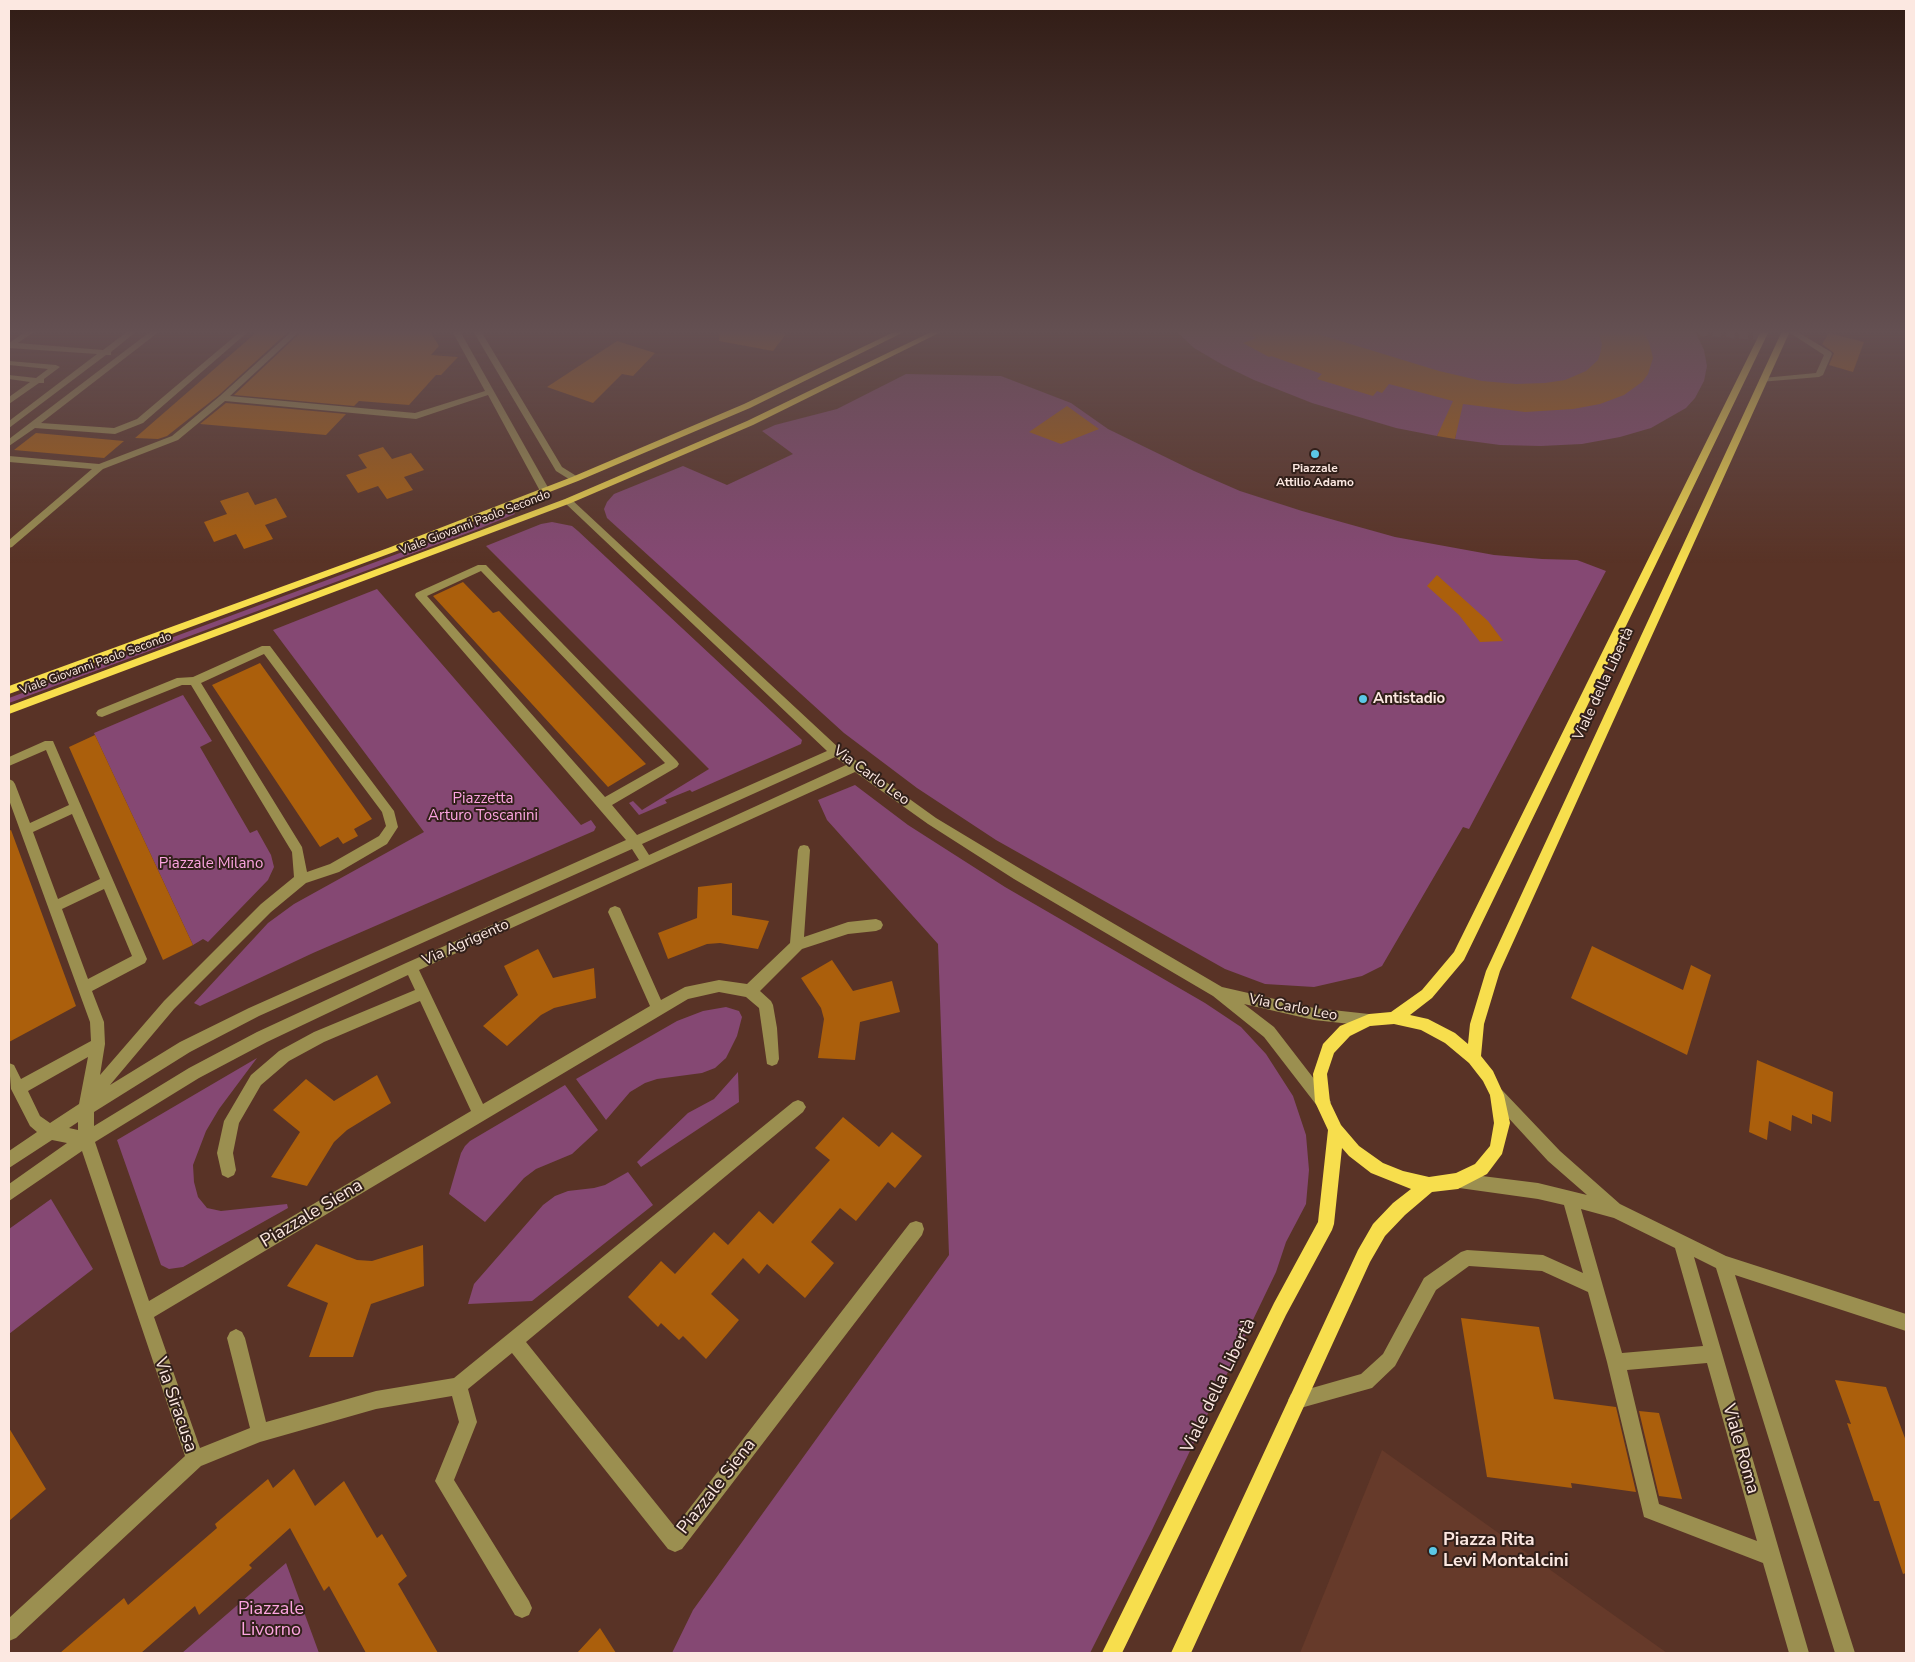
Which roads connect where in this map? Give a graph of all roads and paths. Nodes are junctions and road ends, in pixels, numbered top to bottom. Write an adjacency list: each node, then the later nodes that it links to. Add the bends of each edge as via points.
1 (31, 409): 14 (street)
2 (53, 409): 13 (street)
3 (155, 409): 13 (street, via 140,421 115,431)
4 (210, 409): 17 (street, via 175,438)
5 (336, 409): 6 (street, via 416,416)
6 (439, 409)
7 (499, 409): 19 (street)
8 (523, 409): 18 (street, via 559,469)
9 (741, 409): 18 (main road, Viale Giovanni Paolo Secondo)
10 (778, 409): 20 (main road, Viale Giovanni Paolo Secondo)
11 (1727, 409): 48 (main road, Viale della Libertà, via 1459,956 1427,994)
12 (1750, 409): 51 (main road, Viale della Libertà, via 1493,971 1477,1024)
13 (33, 424): 15 (street)
14 (9, 425)
15 (9, 443)
16 (9, 459): 17 (street)
17 (100, 467): 21 (street)
18 (575, 479): 19 (main road, Viale Giovanni Paolo Secondo)
19 (546, 490): 23 (main road, Viale Giovanni Paolo Secondo)
20 (568, 501): 24 (main road, Viale Giovanni Paolo Secondo); 26 (street, Via Carlo Leo)
21 (9, 545)
22 (194, 681): 25 (street, via 182,681); 36 (street, via 298,851); 36 (street, via 266,649 388,811 392,827 383,840 334,868)
23 (9, 690)
24 (9, 710)
25 (102, 713)
26 (836, 752): 28 (street, Via Carlo Leo); 33 (street, Via Agrigento)
27 (9, 762): 31 (street, via 49,744)
28 (856, 766): 35 (street, Via Agrigento); 45 (street, Via Carlo Leo, via 932,821)
29 (9, 784): 32 (street)
30 (604, 804): 30 (street, via 444,623 420,595 482,567 673,764); 33 (street)
31 (76, 808): 32 (street); 37 (street)
32 (26, 830): 38 (street)
33 (636, 843): 35 (street); 58 (street, Via Agrigento, via 254,1012 185,1047)
34 (804, 850): 41 (street)
35 (647, 862): 42 (street, Via Agrigento)
36 (300, 879): 58 (street, via 266,908 169,1005 110,1072)
37 (108, 881): 38 (street); 43 (street, via 140,959)
38 (54, 907): 43 (street)
39 (615, 912): 47 (street)
40 (876, 925): 41 (street, via 848,928)
41 (797, 945): 44 (street)
42 (411, 967): 46 (street); 62 (street, Via Agrigento, via 262,1037 194,1073)
43 (84, 988): 50 (street, via 96,1022)
44 (750, 991): 47 (street, Piazzale Siena, via 719,986 685,993); 52 (street, via 766,1005)
45 (1218, 992): 49 (street, Via Carlo Leo, via 1314,1014); 56 (street, Via Carlo Leo, via 1269,1032)
46 (423, 993): 59 (street); 64 (street, via 319,1037 284,1056 256,1080 232,1121 225,1153)
47 (658, 1009): 59 (street, Piazzale Siena)
48 (1394, 1018): 49 (main road); 51 (main road, via 1423,1024 1450,1038)
49 (1369, 1020): 56 (main road, via 1345,1030 1328,1049 1320,1074)
50 (98, 1044): 54 (street); 58 (street)
51 (1474, 1058): 55 (main road)
52 (772, 1059)
53 (9, 1070): 54 (street)
54 (18, 1089): 61 (street, via 35,1121)
55 (1498, 1095): 65 (main road, via 1502,1123 1497,1149 1482,1169); 69 (street, via 1554,1156)
56 (1323, 1102): 60 (main road)
57 (798, 1106): 77 (street)
58 (86, 1108): 61 (street, Via Agrigento); 62 (street)
59 (480, 1114): 74 (street, Piazzale Siena)
60 (1336, 1130): 66 (main road, via 1354,1151 1377,1168 1402,1179); 87 (main road, Viale della Libertà, via 1326,1224 1280,1310)
61 (50, 1132): 62 (street); 63 (street, Via Agrigento)
62 (86, 1140): 67 (street, Via Agrigento); 74 (street, Via Siracusa)
63 (9, 1160)
64 (228, 1170)
65 (1458, 1181): 66 (main road); 68 (street, via 1538,1191)
66 (1429, 1184): 81 (main road, via 1379,1230)
67 (9, 1193)
68 (1570, 1199): 69 (street); 73 (street)
69 (1616, 1210): 71 (street)
70 (916, 1229): 77 (street, Piazzale Siena, via 675,1542)
71 (1682, 1244): 72 (street); 78 (street, Viale Roma)
72 (1723, 1263): 75 (street); 90 (street)
73 (1595, 1287): 79 (street); 81 (street, via 1543,1263 1467,1258 1430,1284 1389,1360 1366,1382)
74 (144, 1313): 83 (street, Via Siracusa)
75 (1906, 1322)
76 (236, 1338): 82 (street)
77 (514, 1341): 80 (street)
78 (1713, 1354): 79 (street); 84 (street, Viale Roma)
79 (1616, 1362): 84 (street, via 1650,1510)
80 (458, 1386): 82 (street, via 376,1400); 85 (street, via 468,1422 444,1481)
81 (1297, 1400): 88 (main road)
82 (260, 1433): 83 (street)
83 (195, 1459): 86 (street, Via Siracusa)
84 (1771, 1556): 89 (street, Viale Roma)
85 (522, 1608)
86 (9, 1631)
87 (1112, 1653)
88 (1181, 1653)
89 (1799, 1653)
90 (1845, 1653)

